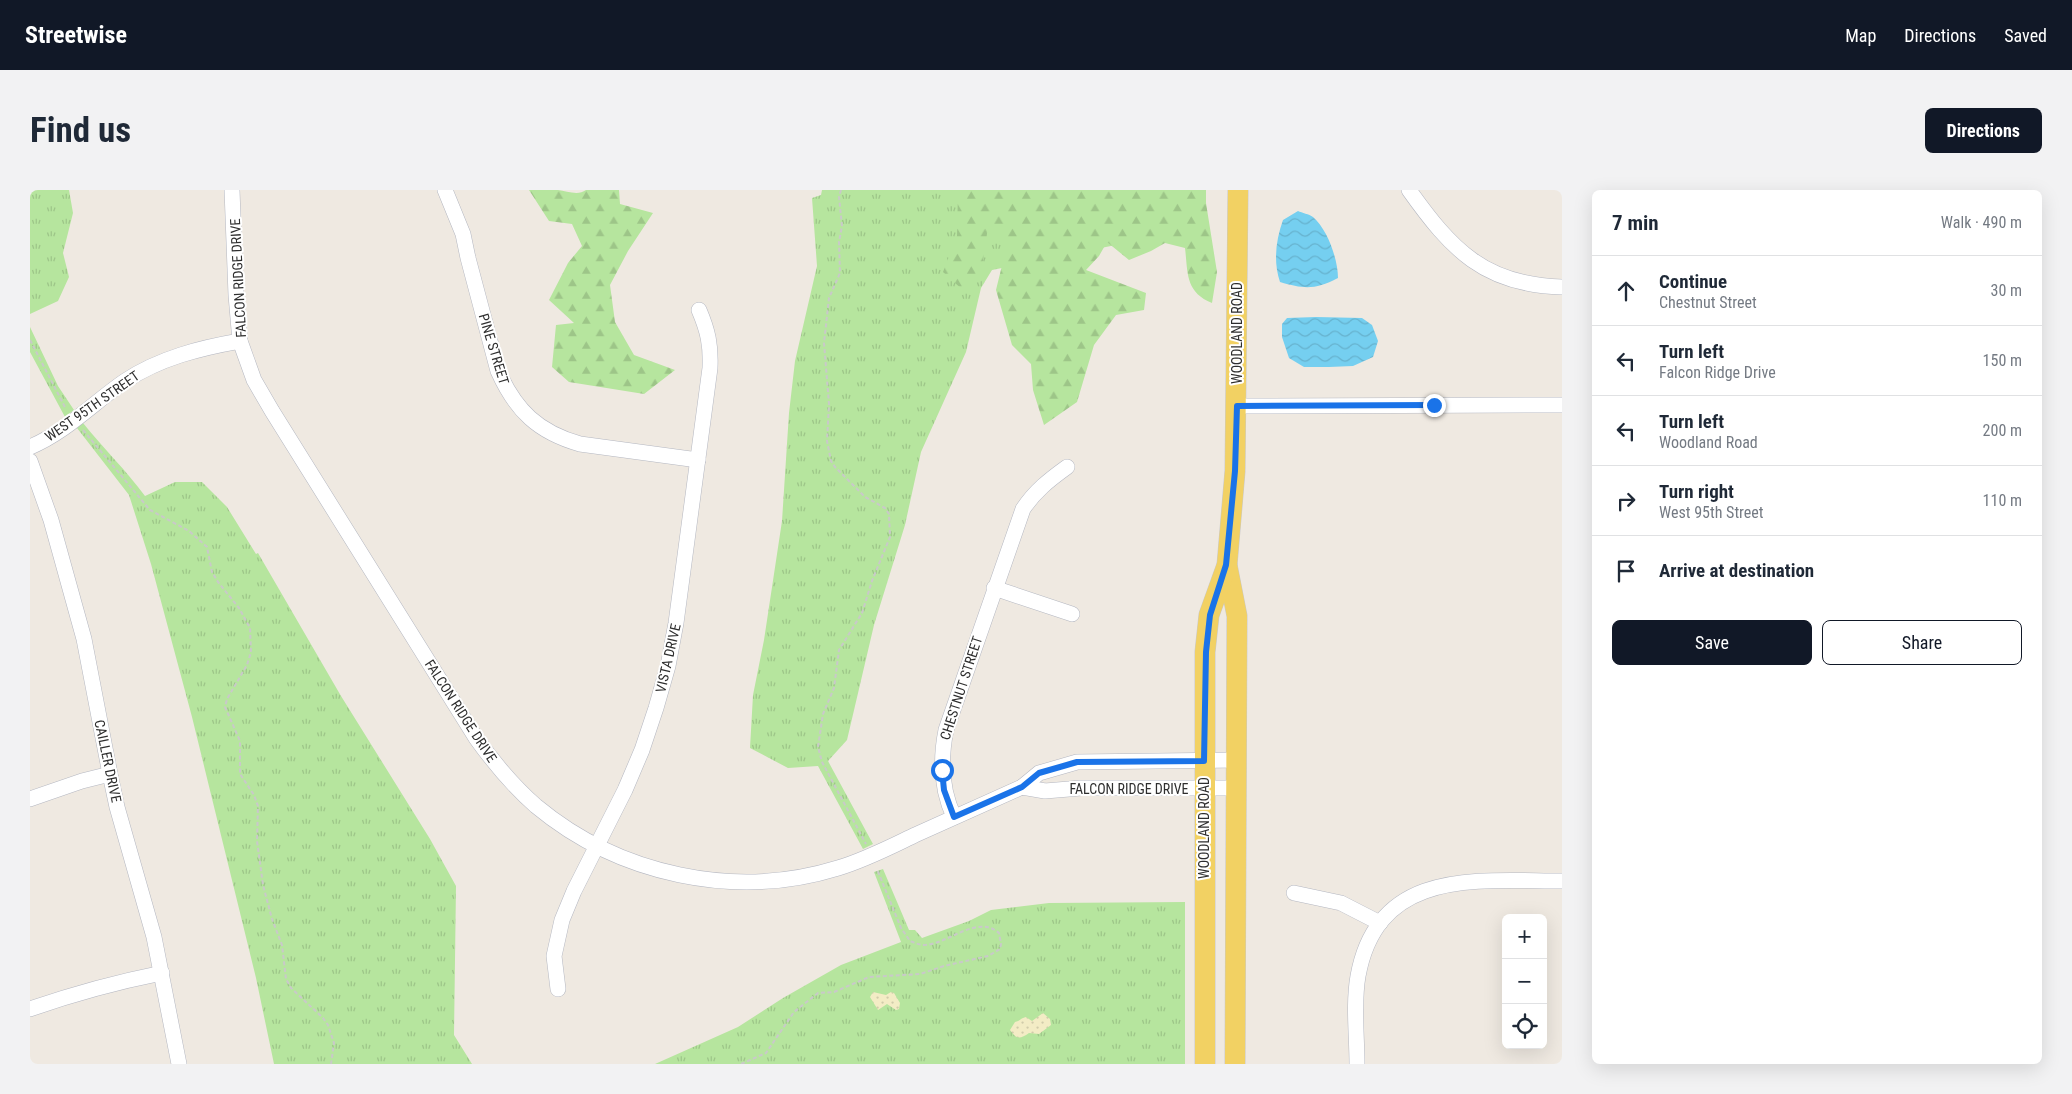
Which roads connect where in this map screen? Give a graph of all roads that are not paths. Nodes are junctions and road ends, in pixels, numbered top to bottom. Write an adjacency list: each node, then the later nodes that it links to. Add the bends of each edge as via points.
1 (232, 190): 7 (street, FALCON RIDGE DRIVE)
2 (445, 190): 11 (street, PINE STREET, via 463,234 498,371 506,389 523,412 545,430 580,444)
3 (1238, 190): 9 (main road, WOODLAND ROAD)
4 (1408, 190): 5 (street, via 1440,233 1468,259 1495,273 1528,284)
5 (1562, 286)
6 (699, 310): 11 (street, VISTA DRIVE, via 711,351)
7 (240, 340): 10 (street, WEST 95TH STREET, via 198,349 144,370 57,432); 25 (street, FALCON RIDGE DRIVE, via 254,380 272,411 476,738 496,766 536,806)
8 (1562, 405): 9 (street)
9 (1237, 406): 14 (main road, WOODLAND ROAD)
10 (30, 447)
11 (698, 460): 25 (street, VISTA DRIVE, via 668,666 642,750)
12 (30, 461): 19 (street, CAILLER DRIVE, via 51,520 84,639)
13 (1067, 467): 15 (street, CHESTNUT STREET, via 1045,482 1023,508)
14 (1226, 565): 17 (main road, WOODLAND ROAD, via 1237,616); 18 (main road, WOODLAND ROAD, via 1210,615)
15 (994, 588): 16 (street); 24 (street, CHESTNUT STREET, via 942,750 944,790)
16 (1072, 614)
17 (1237, 760): 18 (street, FALCON RIDGE DRIVE); 21 (main road, WOODLAND ROAD)
18 (1204, 761): 20 (street, FALCON RIDGE DRIVE, via 1077,762 1039,773); 22 (main road, WOODLAND ROAD)
19 (110, 774): 23 (street); 29 (street, CAILLER DRIVE)
20 (1022, 787): 22 (street, FALCON RIDGE DRIVE, via 1045,791 1081,788); 24 (street, FALCON RIDGE DRIVE)
21 (1237, 788): 22 (street, FALCON RIDGE DRIVE); 34 (main road, WOODLAND ROAD)
22 (1204, 789): 33 (main road, WOODLAND ROAD)
23 (30, 799)
24 (954, 817): 25 (street, FALCON RIDGE DRIVE, via 838,868 777,880 743,882 681,876)
25 (596, 846): 30 (street, VISTA DRIVE, via 574,891 557,938 554,956)
26 (1562, 881): 28 (street, via 1468,881 1435,886 1392,910)
27 (1294, 892): 28 (street, via 1341,902)
28 (1380, 923): 35 (street, via 1362,956 1358,977)
29 (162, 974): 31 (street, via 122,981); 32 (street, CAILLER DRIVE)
30 (558, 989)
31 (30, 1009)
32 (179, 1064)
33 (1205, 1064)
34 (1236, 1064)
35 (1357, 1064)

